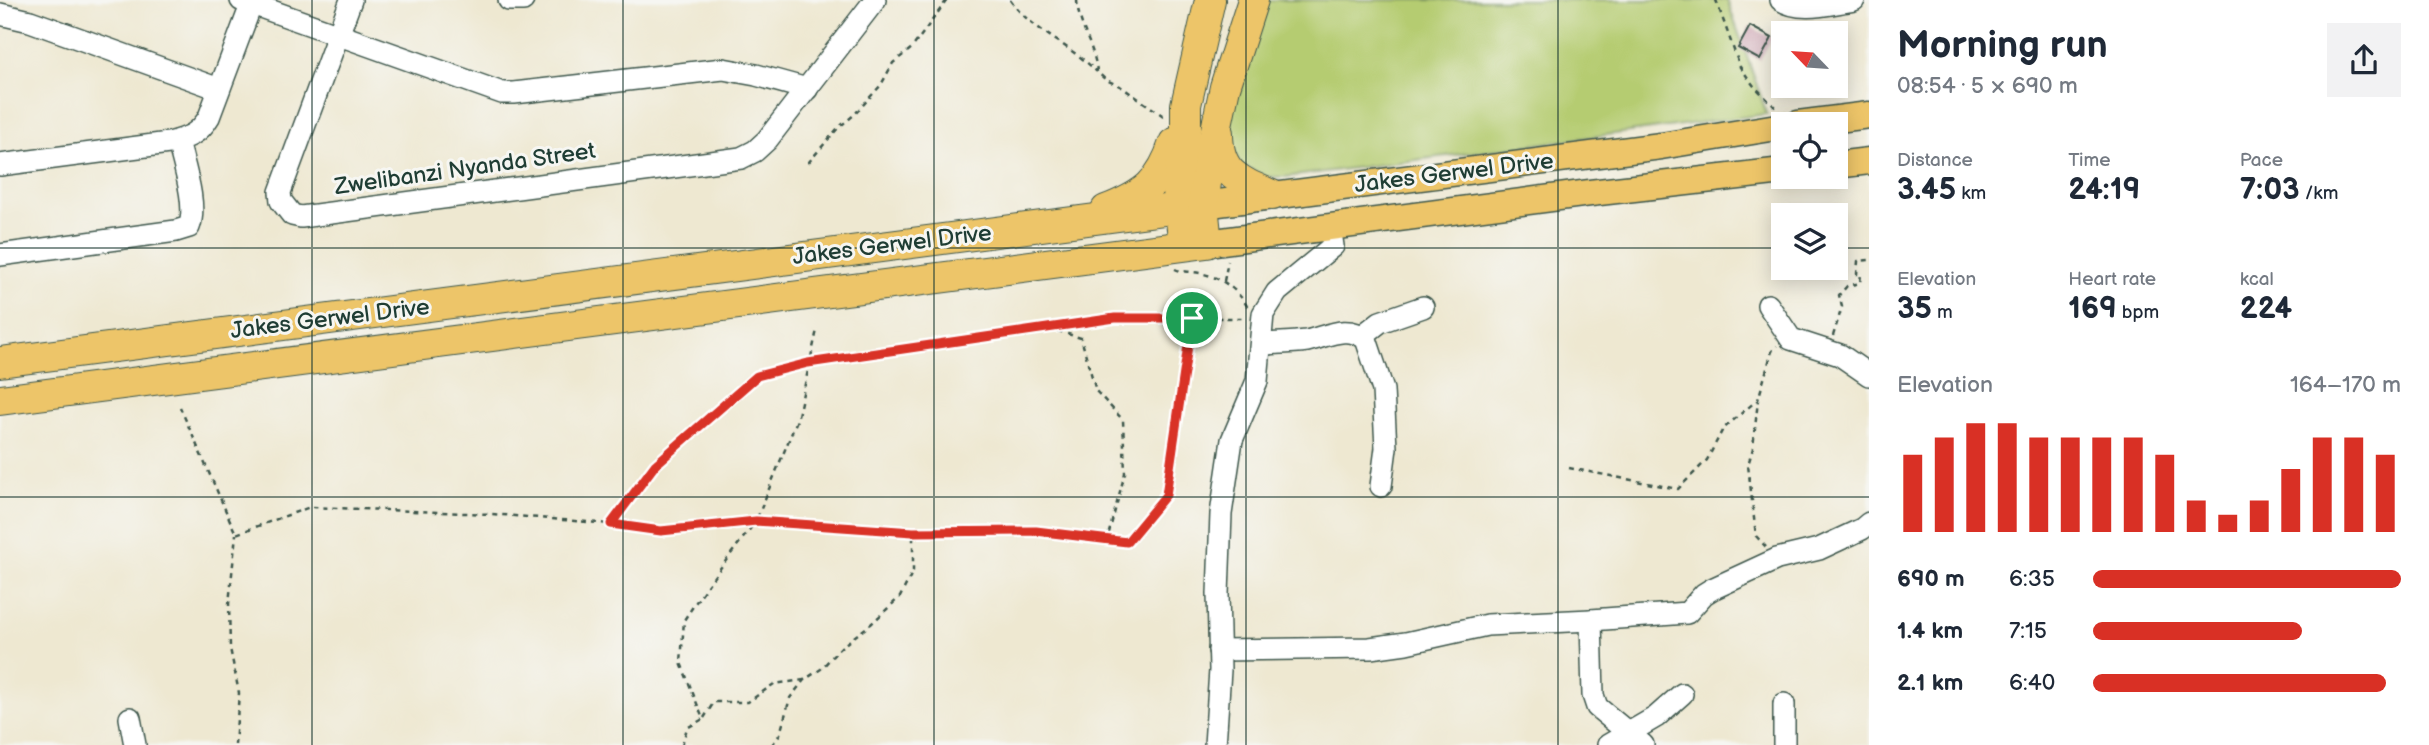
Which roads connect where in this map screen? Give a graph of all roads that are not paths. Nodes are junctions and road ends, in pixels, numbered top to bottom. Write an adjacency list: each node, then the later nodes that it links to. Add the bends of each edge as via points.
1 (351, 0): 11 (street)
2 (509, 0): 3 (street)
3 (523, 0)
4 (875, 0): 13 (street)
5 (1209, 0): 14 (highway)
6 (1253, 0): 17 (highway)
7 (1781, 0): 8 (street, via 1803,7)
8 (1854, 0)
9 (248, 1): 11 (street); 12 (street)
10 (0, 14): 12 (street)
11 (339, 35): 13 (street, via 502,93 723,69); 13 (street, Zwelibanzi Nyanda Street, via 281,192 281,201 292,215 741,158 755,151)
12 (219, 89): 19 (street, via 204,125)
13 (807, 89)
14 (1177, 111): 25 (highway, via 1186,129 1178,176); 26 (highway, via 1169,157 1154,183)
15 (1869, 115): 16 (main road, Jakes Gerwel Drive)
16 (1848, 117)
17 (1218, 118): 24 (highway, via 1220,153 1229,172); 25 (highway)
18 (1771, 125): 24 (main road, Jakes Gerwel Drive, via 1661,146)
19 (178, 141): 22 (street); 29 (street, via 192,206 188,227)
20 (1869, 160): 21 (main road)
21 (1848, 163)
22 (0, 165)
23 (1771, 172): 27 (main road, Jakes Gerwel Drive)
24 (1272, 195): 25 (main road, Jakes Gerwel Drive)
25 (1191, 207): 26 (highway, Jakes Gerwel Drive); 28 (highway)
26 (1087, 220): 34 (highway, Jakes Gerwel Drive)
27 (1330, 226): 28 (main road, Jakes Gerwel Drive); 32 (street, via 1333,246 1277,292)
28 (1197, 254): 36 (highway, Jakes Gerwel Drive)
29 (0, 255)
30 (1768, 305): 35 (street, via 1787,337 1840,355)
31 (1423, 307): 33 (street, via 1380,322)
32 (1259, 329): 33 (street, via 1308,340 1342,331); 40 (street, via 1257,382 1232,440 1220,514)
33 (1362, 336): 37 (street, via 1370,345 1383,390 1386,449)
34 (0, 362)
35 (1869, 375)
36 (0, 400)
37 (1381, 486)
38 (1869, 523): 39 (street, via 1819,549 1777,559 1706,593 1687,613)
39 (1591, 620): 40 (street, via 1487,625 1370,649); 44 (street, via 1594,700)
40 (1219, 650): 46 (street)
41 (1682, 694): 44 (street)
42 (1784, 704): 48 (street)
43 (130, 718): 45 (street)
44 (1636, 739): 47 (street)
45 (135, 745)
46 (1215, 745)
47 (1608, 745)
48 (1784, 745)

